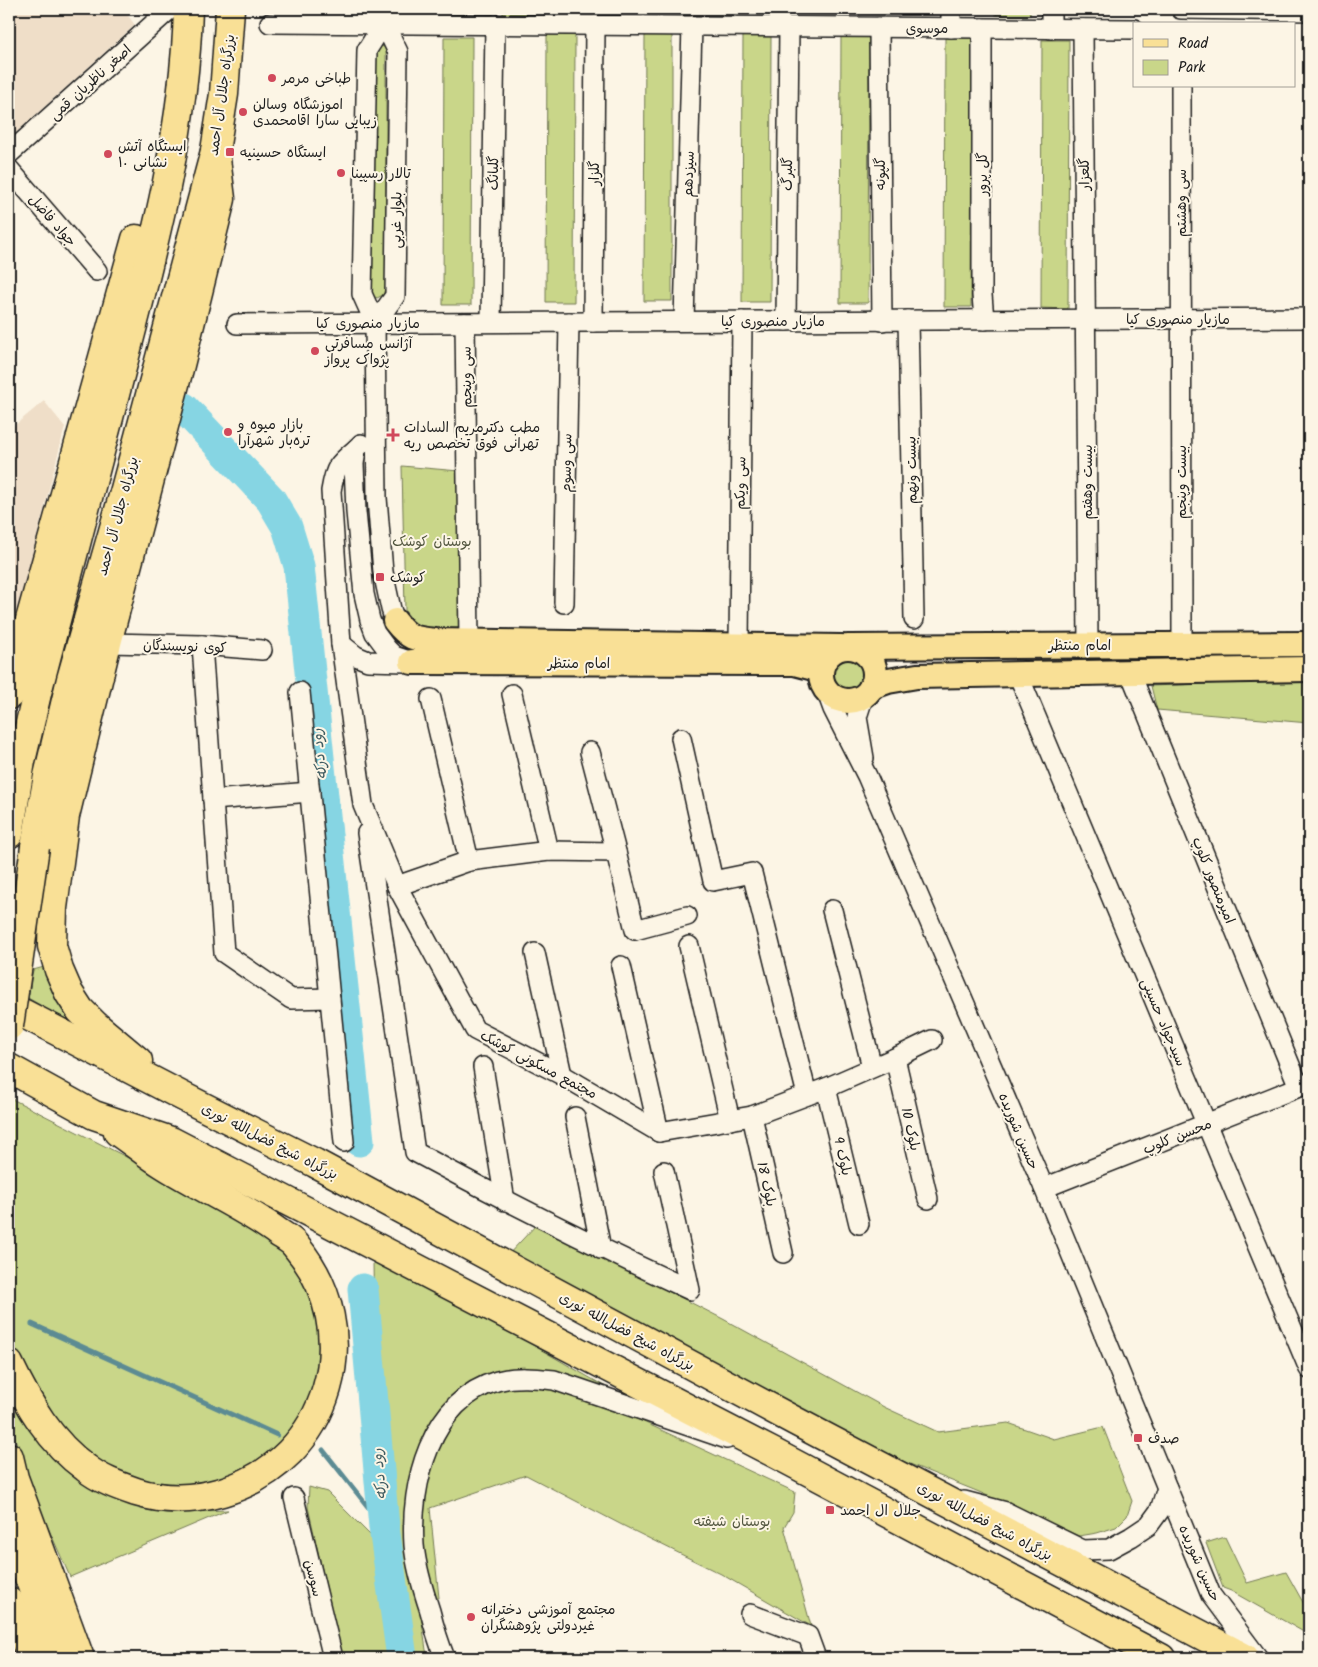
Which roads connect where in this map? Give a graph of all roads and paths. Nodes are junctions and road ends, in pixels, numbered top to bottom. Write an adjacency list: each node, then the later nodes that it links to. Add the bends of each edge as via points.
1 (170, 9): 28 (street, اصغر ناظریان قمی)
2 (188, 9): 26 (highway, via 187,49)
3 (230, 9): 27 (highway, بزرگراه جلال آل احمد, via 224,94)
4 (951, 9): 20 (street)
5 (1051, 9): 22 (street)
6 (1181, 9): 7 (street); 14 (street)
7 (1309, 11)
8 (384, 16): 9 (street, موسوی); 13 (street, موسوی); 44 (street, via 367,50 362,294); 44 (street, بلوار غربی, via 398,52 395,296)
9 (457, 16): 15 (street, موسوی)
10 (554, 17): 15 (street, موسوی); 16 (street, موسوی)
11 (647, 17): 16 (street, موسوی); 17 (street, موسوی)
12 (846, 18): 18 (street, موسوی); 19 (street, موسوی)
13 (270, 22)
14 (1181, 22)
15 (495, 24): 41 (street, گلبانگ)
16 (595, 25): 43 (street, گلزار)
17 (692, 26): 18 (street, موسوی); 37 (street, سیزدهم)
18 (790, 26): 39 (street, گلبرگ)
19 (879, 27): 20 (street, موسوی); 33 (street, گلپونه)
20 (951, 28): 21 (street, موسوی)
21 (982, 28): 22 (street, موسوی); 35 (street, گل پرور)
22 (1051, 28): 23 (street, موسوی)
23 (1083, 29): 24 (street, موسوی); 36 (street, گلعزار)
24 (1133, 29)
25 (1181, 88): 32 (street, سی وهشتم)
26 (176, 132): 69 (highway, via 146,204); 77 (highway, via 145,278 21,761)
27 (215, 151): 52 (highway, via 221,199); 91 (highway, بزرگراه جلال آل احمد, bridge, via 71,679 48,776)
28 (9, 154)
29 (9, 169): 30 (street, جواد فاضل)
30 (97, 271)
31 (1309, 318): 32 (street, مازیار منصوری کیا)
32 (1181, 319): 36 (street, مازیار منصوری کیا); 54 (street, بیست وپنجم)
33 (882, 320): 34 (street, مازیار منصوری کیا); 39 (street, مازیار منصوری کیا)
34 (908, 320): 35 (street, مازیار منصوری کیا); 49 (street, بیست ونهم)
35 (984, 320): 36 (street, مازیار منصوری کیا)
36 (1086, 320): 57 (street, بیست وهفتم)
37 (684, 321): 38 (street, مازیار منصوری کیا); 43 (street, مازیار منصوری کیا)
38 (742, 321): 39 (street, مازیار منصوری کیا); 58 (street, سی ویکم)
39 (786, 321)
40 (466, 322): 41 (street, مازیار منصوری کیا); 44 (street, مازیار منصوری کیا); 51 (street, سی وپنجم)
41 (492, 322): 42 (street, مازیار منصوری کیا)
42 (569, 322): 43 (street, مازیار منصوری کیا); 48 (street, سی وسوم)
43 (593, 322)
44 (375, 323): 45 (street, مازیار منصوری کیا); 46 (street)
45 (237, 324)
46 (375, 433): 47 (street); 50 (street, via 383,572)
47 (356, 449): 53 (street, مجتمع مسکونی کوشک, via 339,464 331,491); 61 (street, via 356,512 364,594 370,620 375,634 386,648 394,656)
48 (564, 604)
49 (914, 619)
50 (395, 621): 51 (main road, امام منتظر, via 404,633 417,639)
51 (469, 641): 58 (main road, امام منتظر)
52 (107, 643): 56 (street, کوی نویسندگان); 84 (highway, via 65,816 52,908)
53 (341, 644): 61 (street, امام منتظر, via 356,656 368,660); 76 (street, مجتمع مسکونی کوشک)
54 (1182, 644): 55 (main road, امام منتظر); 57 (main road, امام منتظر)
55 (1309, 644)
56 (202, 645): 60 (street, کوی نویسندگان); 75 (street)
57 (1088, 645): 59 (main road, امام منتظر)
58 (739, 646): 59 (main road, امام منتظر)
59 (846, 647): 65 (main road, via 831,652 824,660); 66 (main road, via 861,650 874,667 875,677)
60 (262, 650)
61 (412, 662): 65 (main road, امام منتظر, via 794,663)
62 (1309, 669): 63 (main road, امام منتظر)
63 (1130, 672): 64 (main road, امام منتظر); 98 (street, امیرمنصور کلوپ)
64 (1018, 674): 66 (main road, امام منتظر, via 917,676 888,681); 106 (street, سیدجواد حسینی)
65 (824, 680): 66 (main road, via 834,697 844,700 855,700); 73 (street, حسین شوریده, via 833,709)
66 (868, 691): 73 (street, حسین شوریده, via 856,717)
67 (300, 692): 74 (street)
68 (512, 694): 78 (street)
69 (9, 695)
70 (431, 699): 80 (street)
71 (681, 738): 100 (street, via 712,881 752,873)
72 (590, 752): 79 (street)
73 (867, 776): 110 (street, حسین شوریده)
74 (310, 792): 75 (street); 89 (street)
75 (212, 800): 89 (street, via 224,954 291,1000)
76 (363, 805): 81 (street, مجتمع مسکونی کوشک); 112 (street, via 415,1152)
77 (9, 834)
78 (549, 851): 79 (street); 80 (street)
79 (616, 852): 83 (street, via 635,930)
80 (469, 861): 81 (street)
81 (397, 886): 97 (street, مجتمع مسکونی کوشک, via 475,1030)
82 (832, 910): 95 (street)
83 (687, 916)
84 (52, 946): 87 (highway, via 34,961); 101 (highway, via 69,993 80,1010)
85 (689, 946): 105 (street)
86 (535, 953): 97 (street)
87 (9, 966)
88 (621, 966): 107 (street)
89 (330, 998): 108 (street)
90 (9, 1006): 101 (highway, بزرگراه شیخ فضل‌الله نوری)
91 (9, 1026)
92 (932, 1040): 93 (street)
93 (895, 1058): 95 (street); 111 (street, بلوک 10)
94 (484, 1067): 112 (street)
95 (872, 1067): 99 (street)
96 (9, 1068): 102 (highway)
97 (562, 1075): 107 (street, مجتمع مسکونی کوشک)
98 (1304, 1085): 106 (street, محسن کلوپ)
99 (826, 1088): 100 (street); 113 (street, بلوک 9)
100 (807, 1095): 103 (street)
101 (182, 1096): 121 (highway, بزرگراه شیخ فضل‌الله نوری, via 315,1163)
102 (94, 1115): 116 (highway, via 162,1164 263,1221 294,1244 325,1294 332,1324 334,1354 327,1388 304,1436 261,1476 234,1489 205,1497 174,1499 146,1495 115,1485 86,1469 59,1444 37,1417); 118 (highway, via 171,1141)
103 (752, 1116): 105 (street); 115 (street, بلوک 18)
104 (575, 1117): 114 (street)
105 (730, 1120): 107 (street)
106 (1207, 1124): 110 (street, محسن کلوپ); 117 (street, سیدجواد حسینی)
107 (659, 1132)
108 (344, 1142)
109 (664, 1171): 114 (street, via 690,1290)
110 (1044, 1188): 120 (street, حسین شوریده)
111 (928, 1199)
112 (505, 1201): 114 (street)
113 (858, 1224)
114 (601, 1249)
115 (783, 1253)
116 (9, 1364)
117 (1309, 1369)
118 (776, 1454): 126 (street, via 696,1430 554,1380 518,1378 497,1381 479,1389 462,1400 438,1427 416,1491 414,1546 420,1580); 132 (highway)
119 (9, 1457): 129 (highway)
120 (1167, 1488): 121 (street, via 1160,1510 1150,1525 1109,1549 1083,1550 1006,1512); 134 (street, حسین شوریده, via 1211,1595)
121 (932, 1493): 133 (highway, بزرگراه شیخ فضل‌الله نوری)
122 (294, 1498): 130 (street, سوسن)
123 (9, 1527): 128 (highway)
124 (9, 1602): 127 (highway)
125 (750, 1614): 131 (street, via 808,1636)
126 (443, 1653)
127 (32, 1658)
128 (60, 1658)
129 (80, 1658)
130 (333, 1658)
131 (816, 1658)
132 (1161, 1658)
133 (1245, 1658)
134 (1258, 1658)

